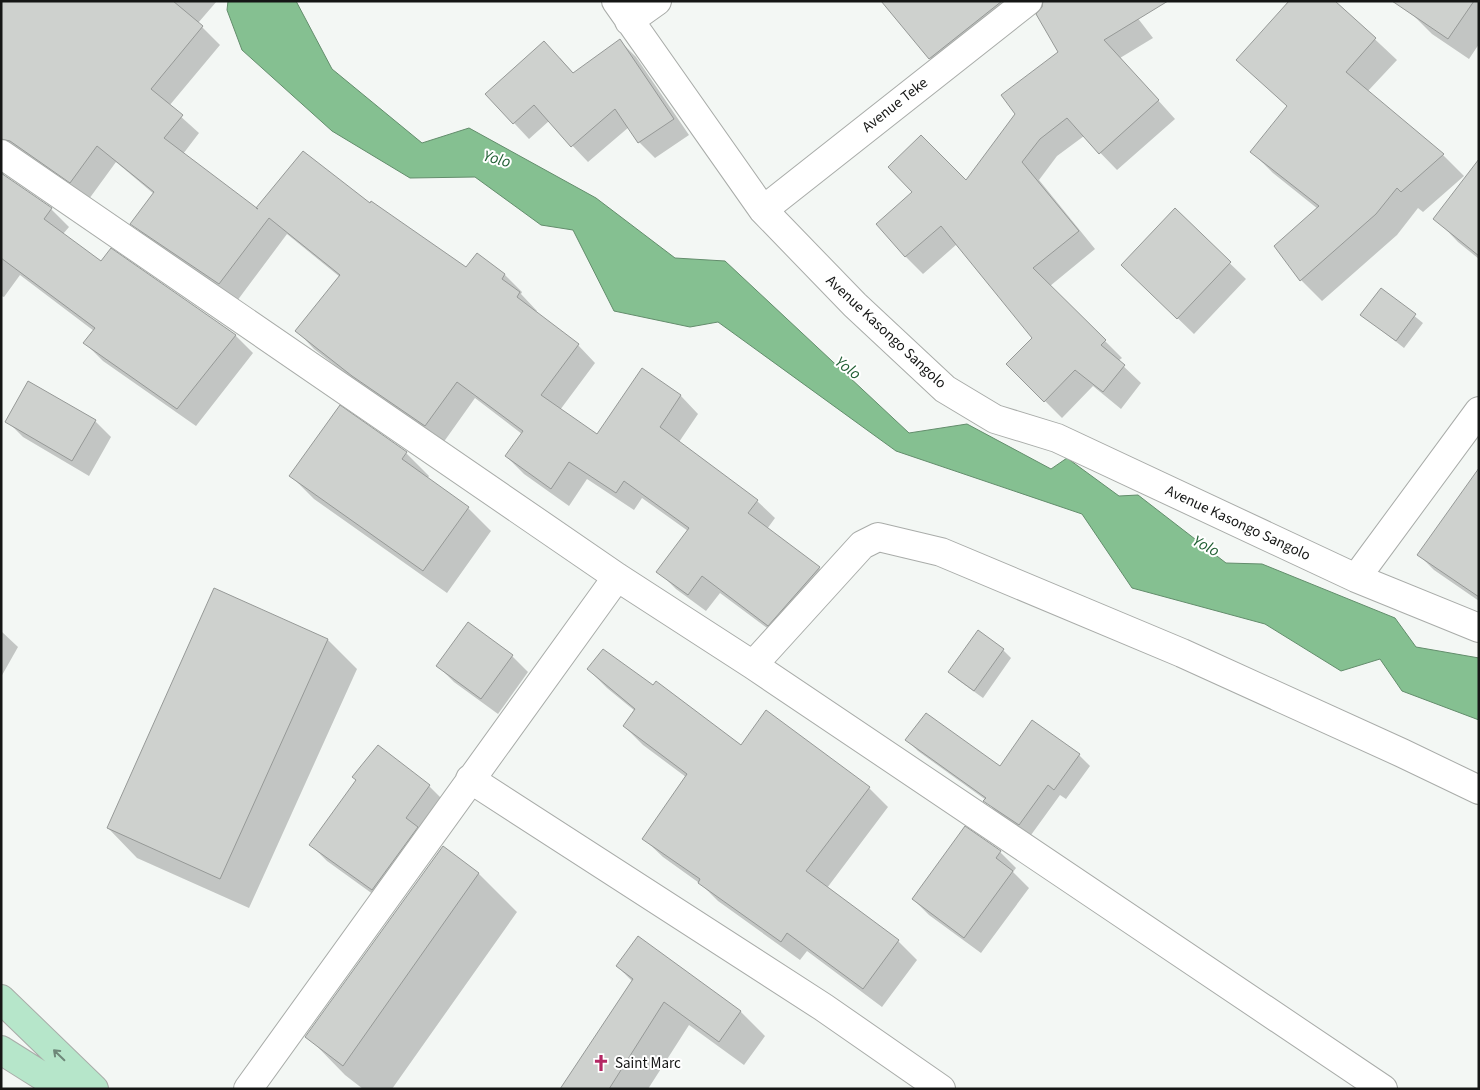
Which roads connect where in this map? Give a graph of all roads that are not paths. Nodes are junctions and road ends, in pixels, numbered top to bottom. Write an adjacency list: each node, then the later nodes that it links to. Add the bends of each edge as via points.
1 (657, 1): 3 (street)
2 (1028, 1): 5 (street, Avenue Teke)
3 (622, 11): 5 (street, Avenue Kasongo Sangolo)
4 (1, 154): 7 (street)
5 (762, 210): 8 (street, Avenue Kasongo Sangolo, via 855,306 945,389 995,419 1057,438)
6 (1479, 411): 8 (street)
7 (617, 577): 10 (street); 11 (street)
8 (1356, 578): 9 (street, Avenue Kasongo Sangolo)
9 (1479, 628)
10 (753, 665): 12 (street, via 862,545 878,537 941,552 1173,649); 19 (street)
11 (470, 779): 17 (street); 18 (street, via 823,1007)
12 (1479, 790)
13 (1, 999): 16 (main road, one-way to 13)
14 (1, 1050): 15 (main road)
15 (63, 1089)
16 (94, 1089)
17 (248, 1089)
18 (941, 1089)
19 (1383, 1089)

